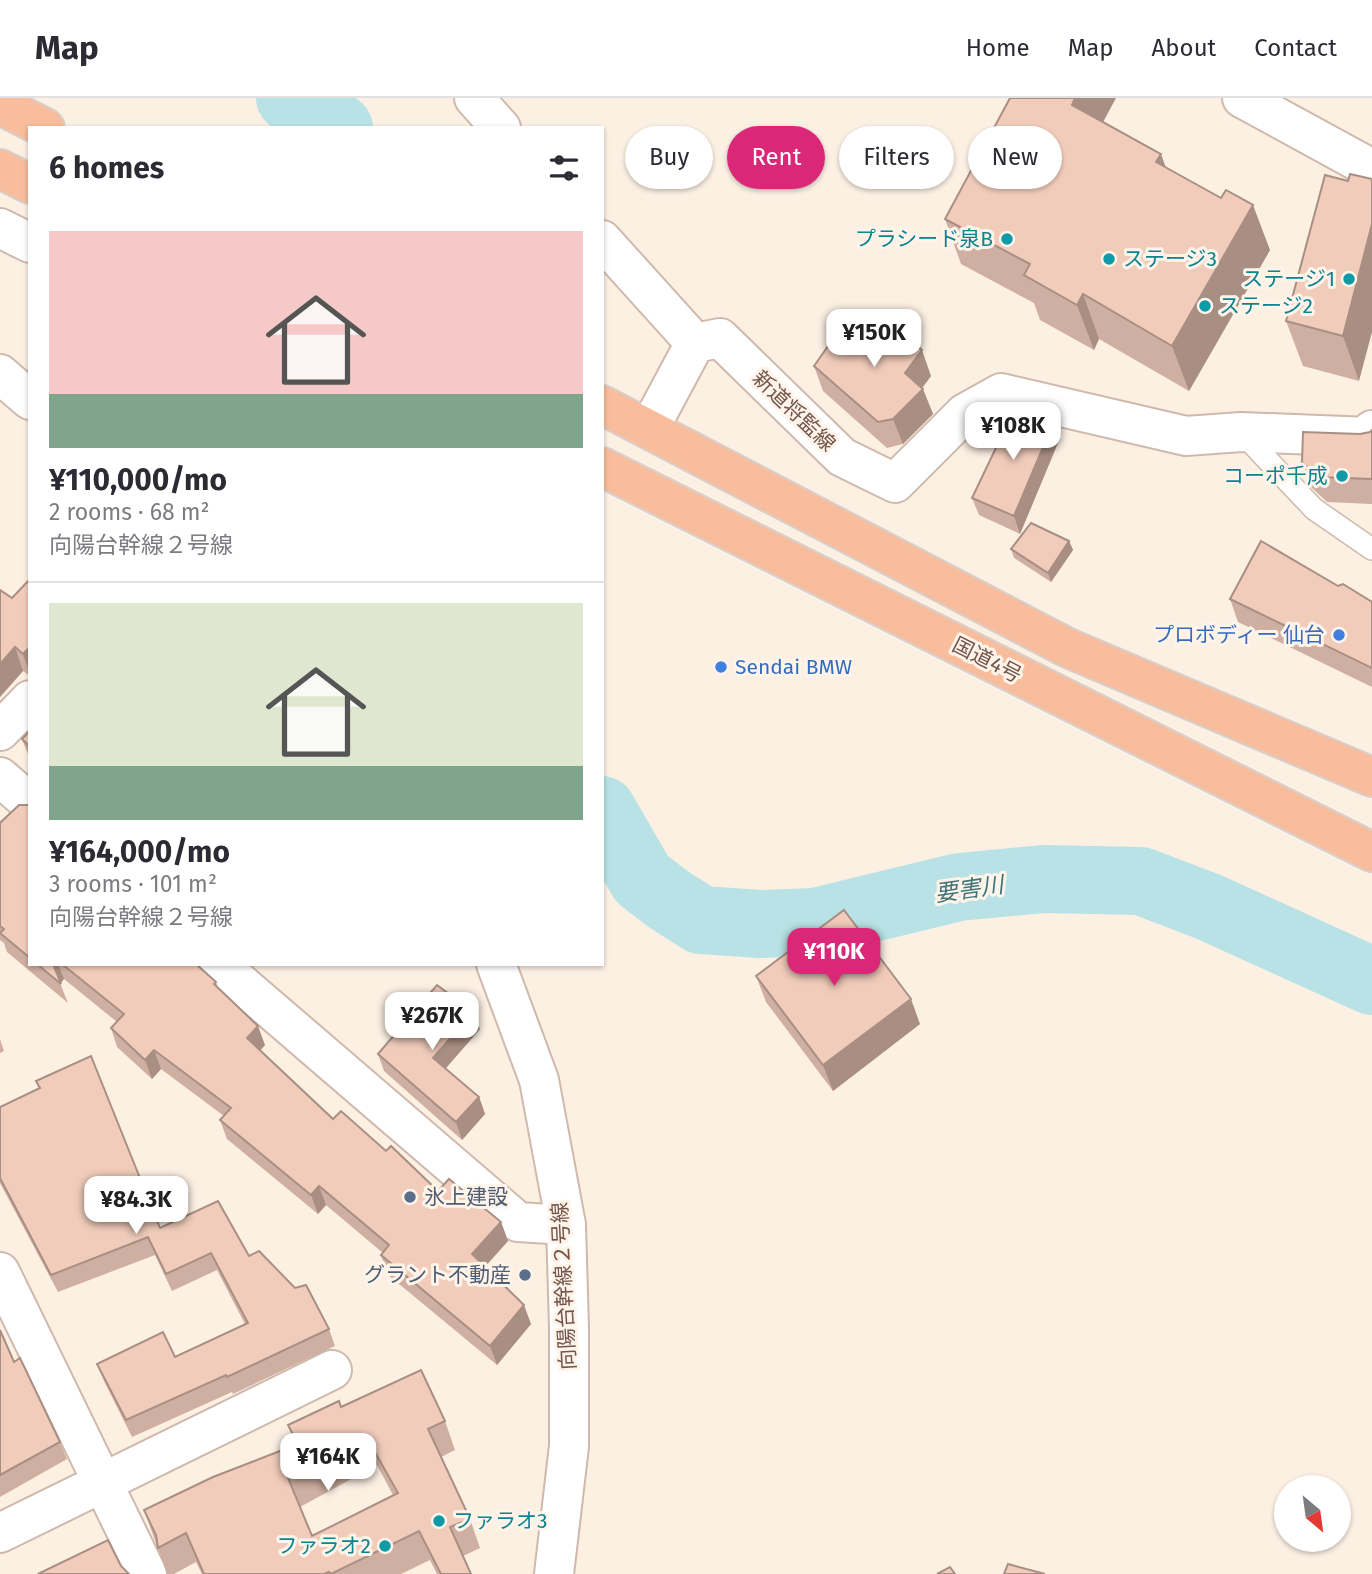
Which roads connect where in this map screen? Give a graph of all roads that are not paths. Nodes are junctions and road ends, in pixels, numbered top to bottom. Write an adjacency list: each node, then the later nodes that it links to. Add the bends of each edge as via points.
1 (474, 98): 5 (street)
2 (1242, 98): 7 (street)
3 (0, 105): 4 (highway)
4 (42, 126)
5 (499, 126)
6 (0, 169): 8 (highway)
7 (1372, 169)
8 (28, 183)
9 (0, 229): 10 (street)
10 (28, 242)
11 (604, 242): 12 (street)
12 (695, 343): 16 (street); 17 (street, 新道将監線, via 720,338 842,457 895,483 965,413 1001,393 1186,436)
13 (0, 374): 14 (street)
14 (28, 398)
15 (604, 406): 16 (highway)
16 (649, 429): 24 (highway, via 1068,648)
17 (1241, 432): 18 (street, 新道将監線); 20 (lane, via 1314,509)
18 (1371, 435)
19 (604, 468): 26 (highway, 国道4号)
20 (1372, 549)
21 (28, 703): 22 (street)
22 (0, 731)
23 (0, 777): 25 (street)
24 (1372, 777)
25 (28, 801)
26 (1372, 852)
27 (220, 966): 29 (street, via 518,1222)
28 (497, 966): 29 (street, 向陽台幹線２号線, via 539,1080)
29 (566, 1225): 35 (street, 向陽台幹線２号線, via 569,1446)
30 (0, 1272): 32 (street)
31 (332, 1370): 32 (street)
32 (103, 1483): 33 (street); 34 (street)
33 (0, 1533)
34 (147, 1574)
35 (554, 1574)

